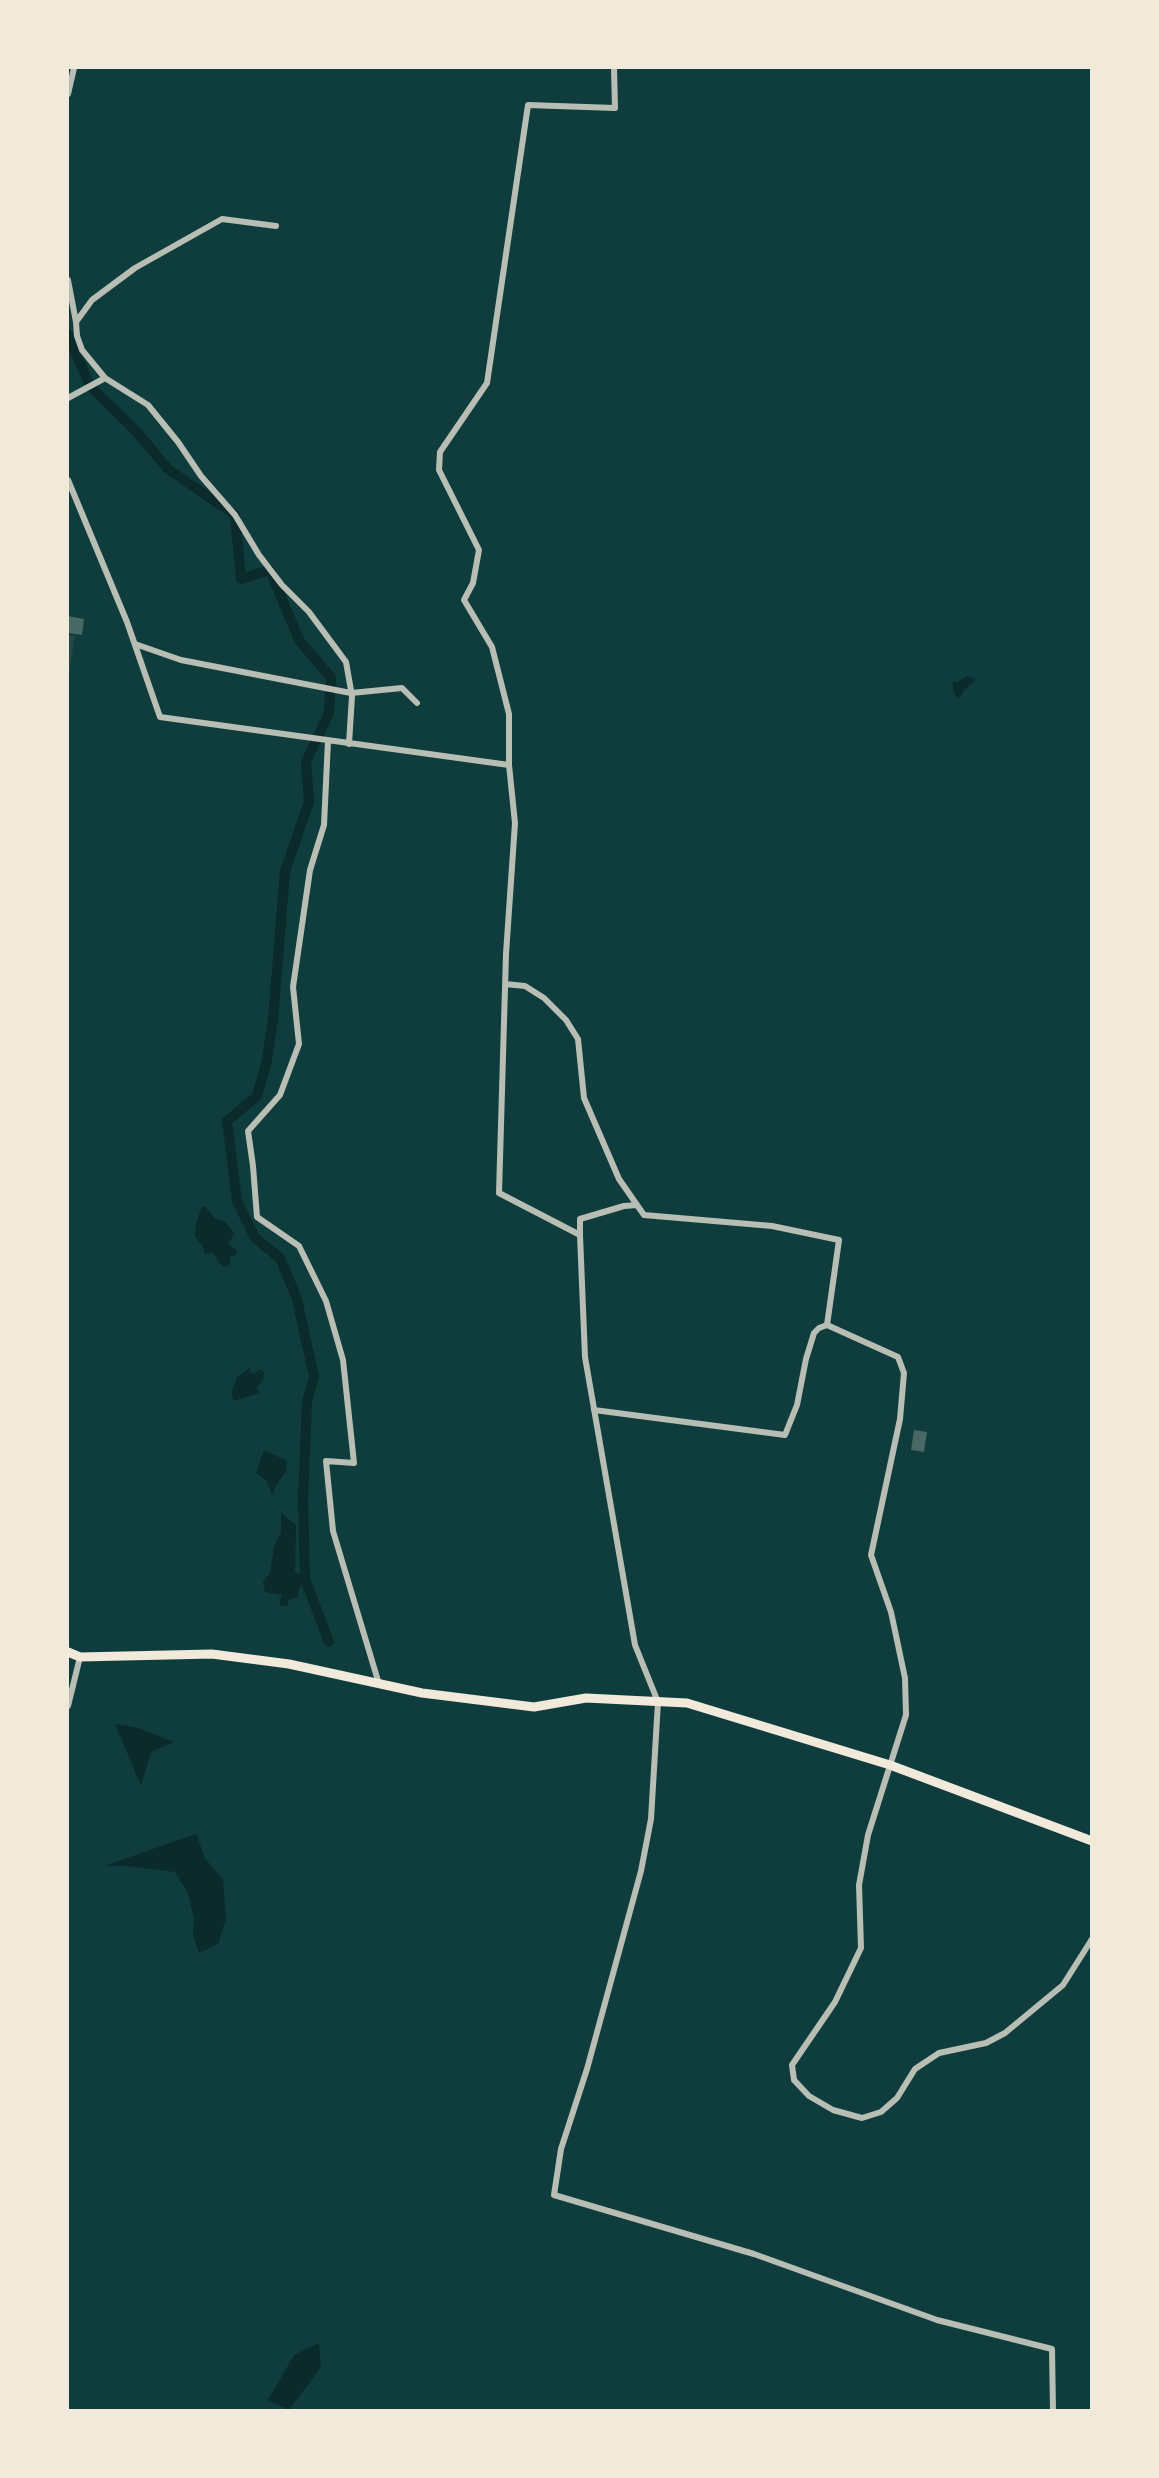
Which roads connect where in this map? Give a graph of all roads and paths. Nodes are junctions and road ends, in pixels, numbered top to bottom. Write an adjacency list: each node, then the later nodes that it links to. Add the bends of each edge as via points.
1 (74, 68): 3 (street)
2 (614, 68): 15 (street, via 615,108 528,105 488,383 440,452 439,470 479,550 473,583 464,600 495,658 509,714)
3 (68, 94)
4 (276, 226): 6 (street, via 222,219 135,268 92,300)
5 (68, 280): 6 (street)
6 (76, 321): 7 (street, via 82,350)
7 (105, 378): 8 (street); 11 (street, via 148,405 222,498 259,555 346,662)
8 (68, 398)
9 (68, 480): 10 (street)
10 (135, 644): 11 (street, via 181,660); 13 (street, via 160,717)
11 (351, 693): 12 (street, via 402,688); 14 (street)
12 (417, 703)
13 (328, 741): 14 (street); 23 (street, via 324,825 310,870 293,987 299,1044 280,1095 248,1131 257,1217 299,1246 326,1301 344,1360 354,1463 326,1461 333,1531)
14 (349, 744): 15 (street, via 509,765)
15 (509, 770): 16 (street, via 515,823)
16 (505, 984): 17 (street, via 525,986 544,998 578,1039 584,1098 619,1179); 18 (street, via 499,1193)
17 (637, 1205): 18 (street, via 580,1219); 19 (street, via 644,1215 772,1226 839,1240)
18 (580, 1235): 20 (street, via 585,1357)
19 (827, 1325): 20 (street, via 814,1333 786,1435); 26 (street, via 898,1357 904,1373 900,1419 871,1554 891,1612 905,1678 906,1714)
20 (594, 1410): 24 (street, via 635,1645)
21 (68, 1652): 22 (main road)
22 (80, 1657): 23 (main road, via 212,1654 289,1664); 25 (street)
23 (379, 1684): 24 (main road, via 534,1707 586,1698)
24 (658, 1702): 26 (main road, via 687,1703); 29 (street, via 651,1819 641,1871 561,2150 554,2195 754,2254 937,2320 1052,2349)
25 (68, 1706)
26 (890, 1765): 27 (main road); 28 (street, via 868,1835 859,1885 861,1948 835,2002 792,2066 794,2080 809,2096 833,2110 862,2118 881,2112 897,2098 915,2069 939,2052 986,2043 1005,2034 1063,1985)
27 (1092, 1841)
28 (1092, 1939)
29 (1053, 2410)

